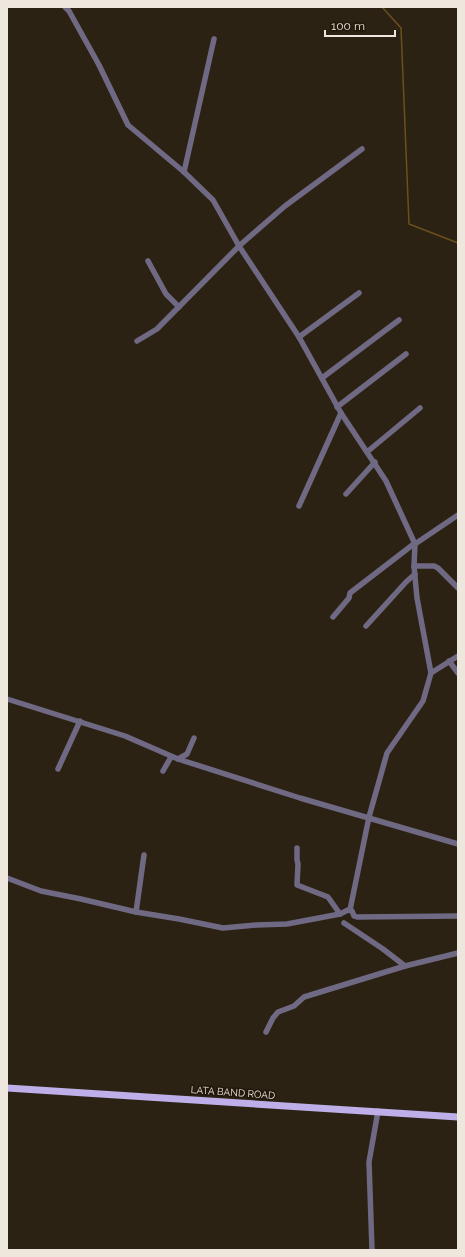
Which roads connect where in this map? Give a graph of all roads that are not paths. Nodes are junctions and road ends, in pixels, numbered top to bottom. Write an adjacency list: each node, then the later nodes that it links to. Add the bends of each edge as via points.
1 (65, 7): 4 (street, via 99,65 128,125)
2 (214, 39): 4 (street)
3 (362, 149): 5 (street, via 285,206)
4 (184, 172): 5 (street, via 213,200)
5 (239, 246): 8 (street); 10 (street)
6 (148, 261): 8 (street, via 166,294)
7 (359, 293): 10 (street)
8 (179, 307): 11 (street, via 157,329)
9 (399, 320): 13 (street)
10 (299, 337): 13 (street)
11 (138, 341)
12 (406, 354): 14 (street)
13 (322, 378): 14 (street)
14 (337, 406): 16 (street)
15 (420, 408): 17 (street)
16 (341, 413): 17 (street); 20 (street)
17 (367, 452): 18 (street)
18 (375, 462): 19 (street); 22 (street)
19 (346, 494)
20 (299, 506)
21 (458, 515): 22 (street)
22 (415, 544): 23 (street); 26 (street, via 350,593 349,598)
23 (414, 566): 24 (street); 25 (street, via 434,566)
24 (415, 574): 27 (street); 30 (street)
25 (458, 588)
26 (333, 617)
27 (366, 626)
28 (458, 656): 29 (street)
29 (449, 662): 30 (street); 31 (street)
30 (431, 673): 39 (street, via 423,701 387,754)
31 (458, 673)
32 (7, 699): 33 (street)
33 (80, 721): 35 (street, via 125,736); 37 (street)
34 (194, 738): 36 (street, via 187,754)
35 (171, 757): 36 (street); 38 (street)
36 (178, 759): 39 (street)
37 (58, 769)
38 (163, 771)
39 (369, 817): 40 (street); 44 (street)
40 (458, 844)
41 (297, 848): 46 (street, via 297,885 328,897)
42 (144, 855): 45 (street)
43 (7, 878): 45 (street, via 41,891)
44 (350, 910): 46 (street); 47 (street, via 357,917)
45 (136, 912): 46 (street, via 223,928 287,924)
46 (340, 914)
47 (458, 916)
48 (344, 923): 50 (street)
49 (458, 953): 50 (street)
50 (405, 966): 51 (street, via 304,997 294,1006 278,1012)
51 (266, 1032)
52 (7, 1088): 53 (main road, LATA BAND ROAD)
53 (378, 1111): 54 (main road, LATA BAND ROAD); 55 (street, via 369,1162)
54 (458, 1117)
55 (372, 1250)

